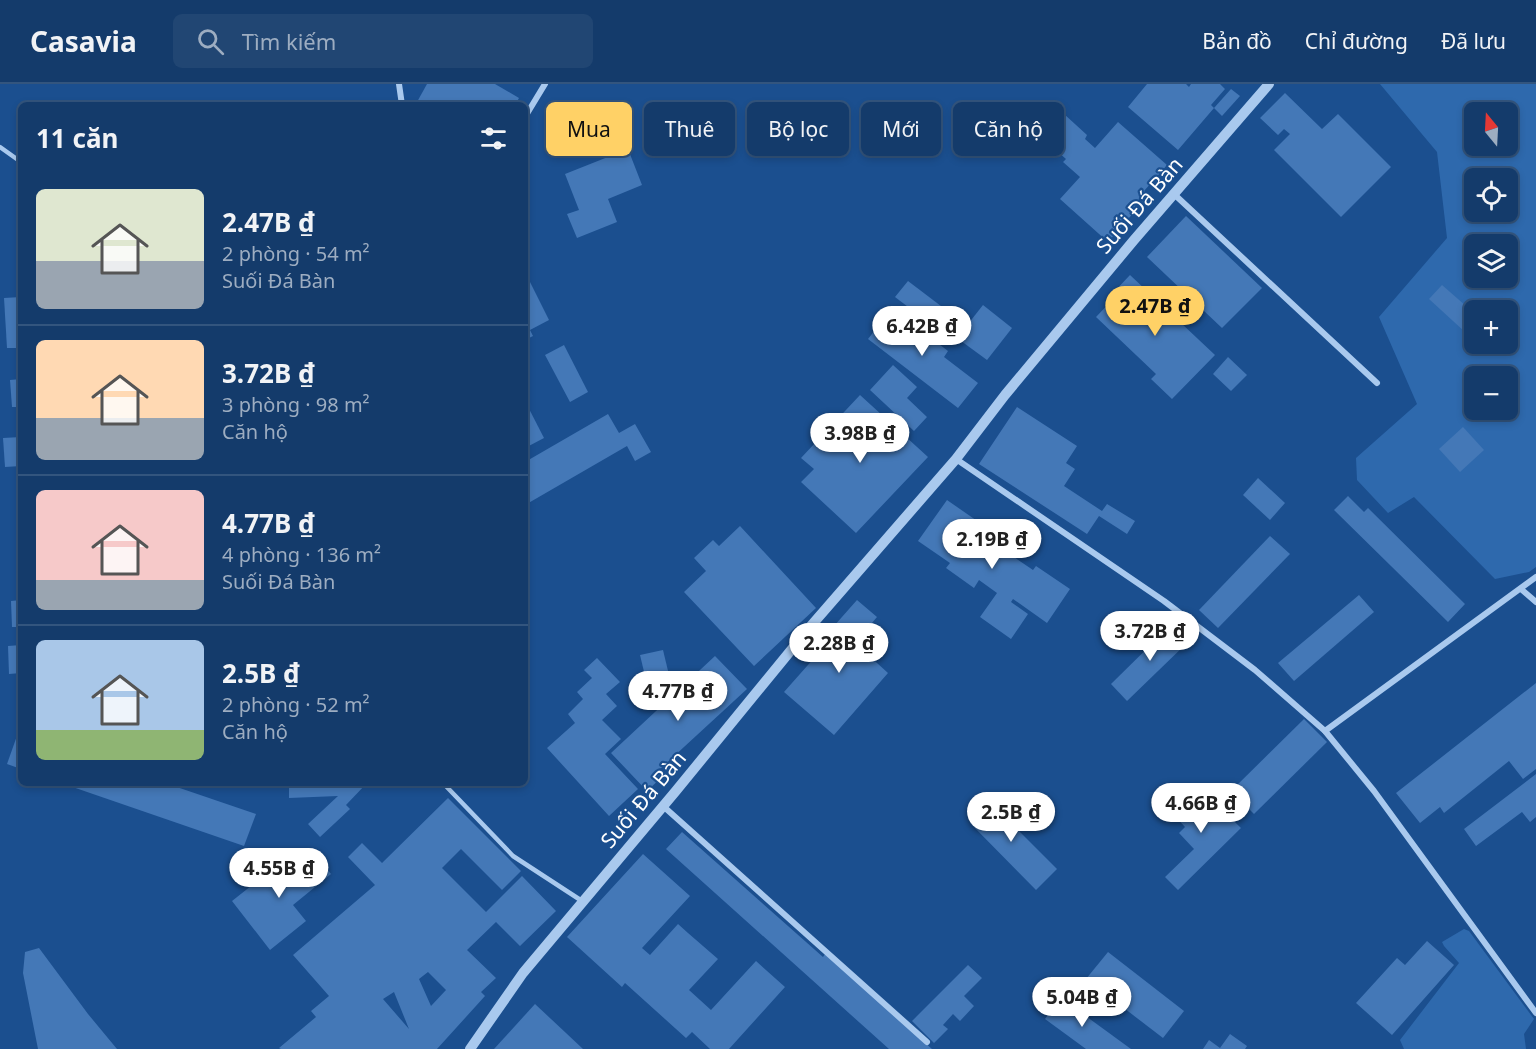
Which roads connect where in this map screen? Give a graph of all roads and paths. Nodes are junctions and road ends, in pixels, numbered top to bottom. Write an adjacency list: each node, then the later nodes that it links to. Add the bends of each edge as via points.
1 (399, 84): 4 (street)
2 (545, 84): 5 (street)
3 (1269, 84): 8 (street, Suối Đá Bàn)
4 (402, 102)
5 (528, 112)
6 (0, 147): 7 (lane)
7 (18, 160)
8 (1175, 195): 9 (street); 10 (street, Suối Đá Bàn, via 1020,377)
9 (1377, 383)
10 (956, 459): 14 (street, via 1164,602 1255,670); 16 (street, Suối Đá Bàn, via 810,627)
11 (1536, 578): 12 (street)
12 (1521, 589): 13 (street); 14 (street)
13 (1536, 602)
14 (1325, 731): 18 (street, via 1374,791)
15 (446, 786): 17 (lane, via 513,856)
16 (663, 806): 17 (street, Suối Đá Bàn); 19 (street)
17 (583, 902): 20 (street, Suối Đá Bàn, via 523,973)
18 (1536, 1013)
19 (927, 1042)
20 (470, 1049)

